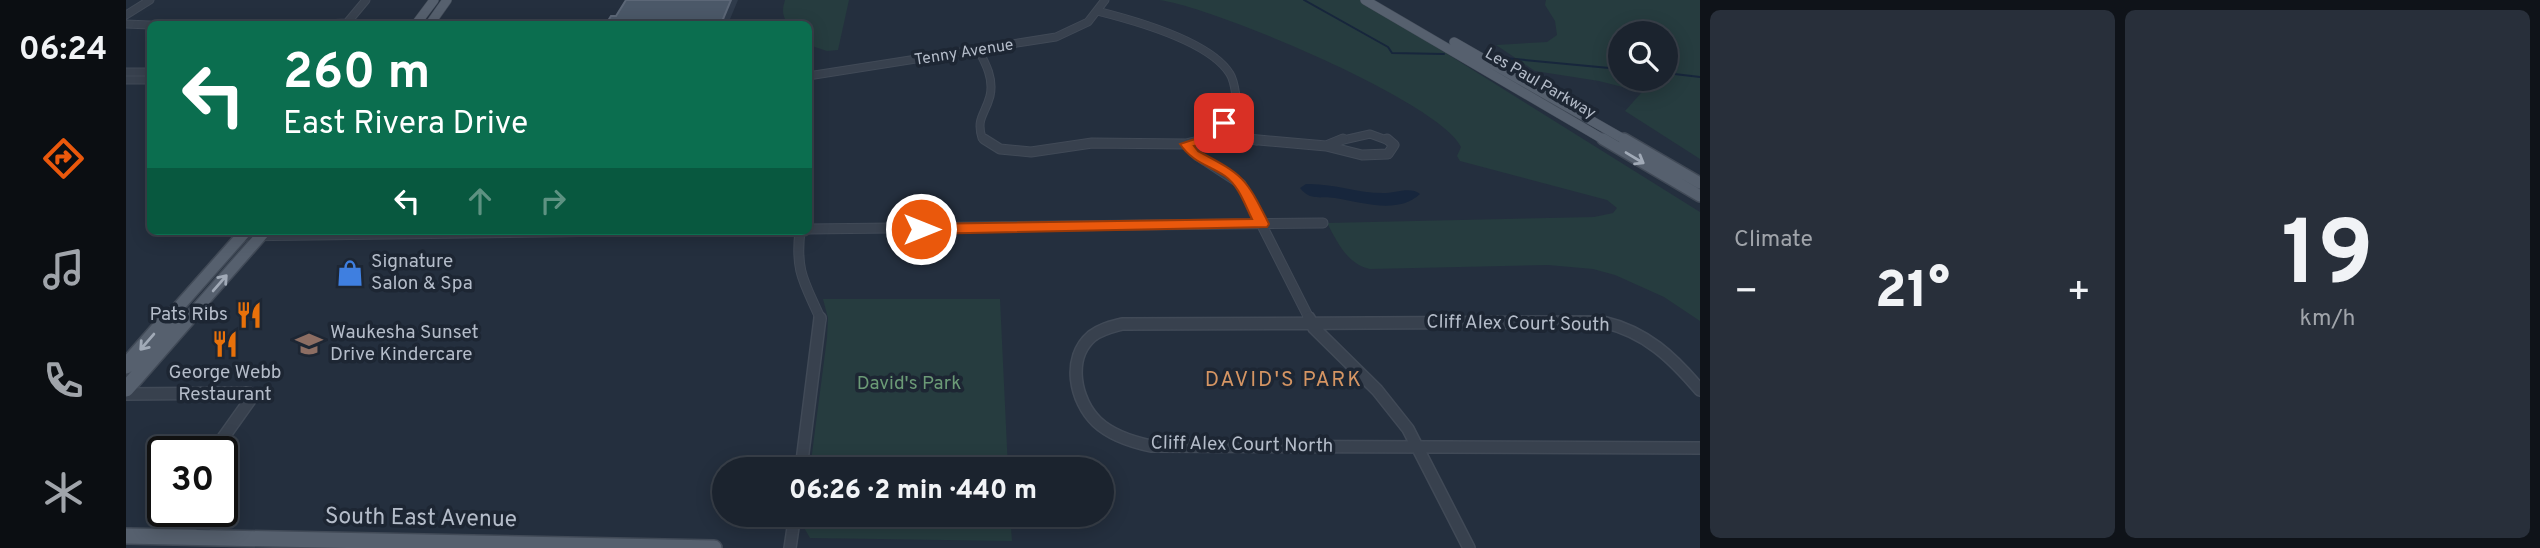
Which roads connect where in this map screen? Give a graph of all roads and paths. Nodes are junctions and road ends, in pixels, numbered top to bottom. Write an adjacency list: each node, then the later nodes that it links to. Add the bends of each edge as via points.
1 (150, 0): 9 (street)
2 (366, 0): 10 (street)
3 (434, 0): 11 (main road)
4 (447, 0): 12 (main road)
5 (1105, 0): 8 (street, Tenny Avenue)
6 (1365, 0): 25 (main road, Les Paul Parkway, one-way to 25)
7 (1379, 0): 24 (main road, Les Paul Parkway)
8 (1097, 11): 15 (street, Tenny Avenue, via 1088,22 1056,37); 21 (street, via 1169,35 1214,59 1230,74 1237,101)
9 (126, 15)
10 (349, 21)
11 (418, 21)
12 (431, 21)
13 (126, 24): 14 (street)
14 (147, 25)
15 (978, 49): 18 (street, Tenny Avenue); 22 (street, via 990,69 992,98 978,124 982,138 1000,149 1031,152 1092,143)
16 (126, 72): 17 (street)
17 (147, 72)
18 (812, 75)
19 (126, 80): 20 (street)
20 (147, 80)
21 (1219, 131): 22 (street, via 1209,139); 23 (street, via 1254,141)
22 (1186, 144): 27 (street, via 1193,154 1241,184)
23 (1326, 146): 23 (street, via 1362,155 1388,154 1394,145 1385,136 1372,133)
24 (1700, 183)
25 (1700, 196)
26 (1323, 223): 27 (street)
27 (1262, 224): 28 (street); 32 (street)
28 (812, 229)
29 (242, 235): 33 (main road, one-way to 33)
30 (262, 235): 34 (main road, one-way to 30)
31 (800, 235): 40 (street, via 799,270 821,320)
32 (1311, 323): 35 (street, Cliff Alex Court South, via 1616,324 1657,342); 38 (street, via 1387,401); 38 (street, Cliff Alex Court North, via 1142,323 1103,328 1085,340 1078,353 1076,375 1083,403 1110,432 1151,446)
33 (126, 366)
34 (126, 389)
35 (1700, 390)
36 (126, 394): 37 (street, via 249,393 250,400)
37 (224, 436)
38 (1419, 447): 39 (street); 47 (street)
39 (1700, 448)
40 (803, 457)
41 (205, 527): 44 (street)
42 (793, 527): 46 (street)
43 (126, 536): 44 (main road, South East Avenue)
44 (198, 537): 45 (main road, South East Avenue)
45 (714, 548)
46 (790, 548)
47 (1469, 548)

